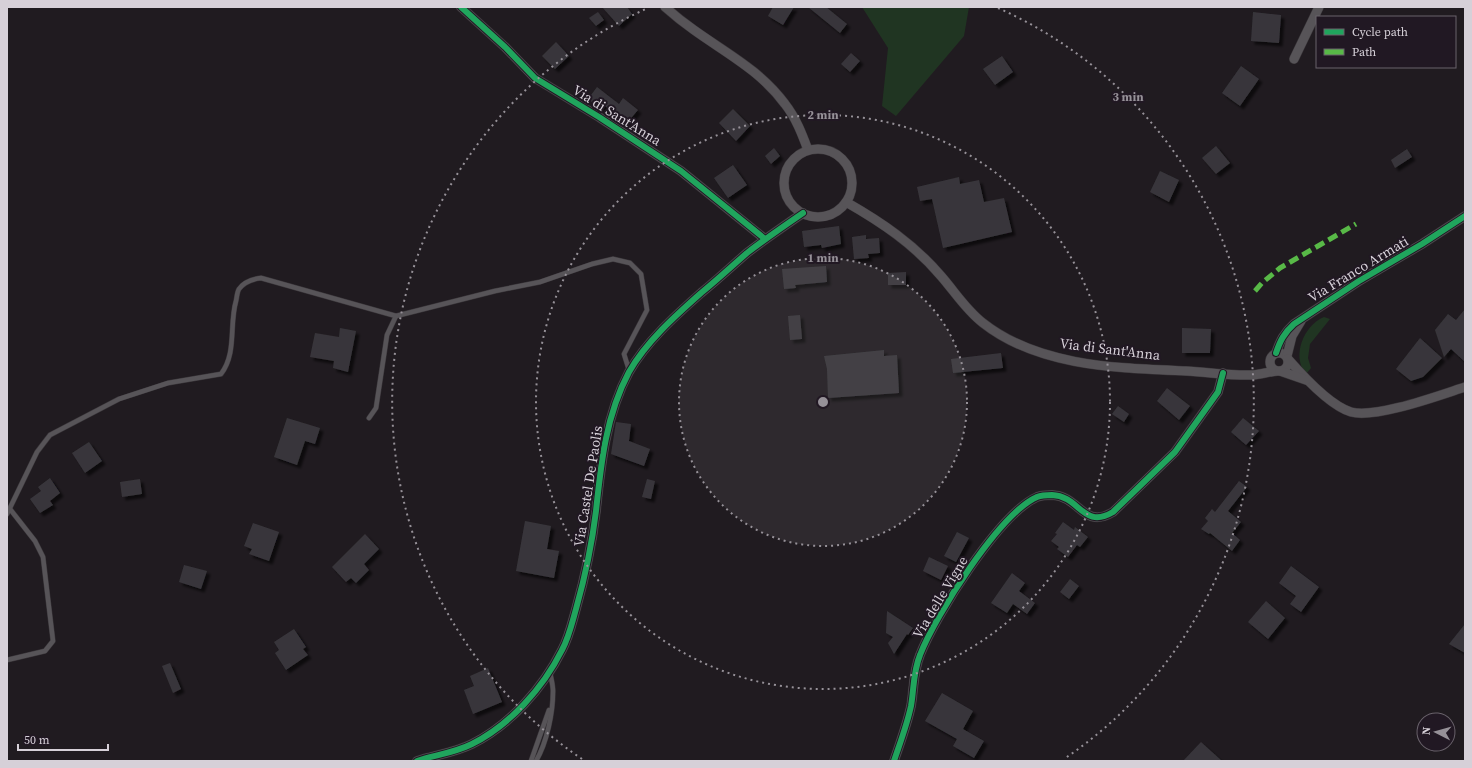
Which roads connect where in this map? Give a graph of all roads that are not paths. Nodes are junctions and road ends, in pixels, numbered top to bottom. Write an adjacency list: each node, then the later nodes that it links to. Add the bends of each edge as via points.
1 (461, 7): 9 (street, Via di Sant'Anna, via 535,78 681,171)
2 (665, 7): 5 (street, via 765,80 790,111)
3 (1319, 7): 4 (street)
4 (1294, 59)
5 (808, 150): 6 (street, via 828,150 838,155 845,163 852,182); 7 (street, via 790,164 785,174 784,186 787,197)
6 (846, 202): 7 (street, via 839,209 826,215 812,216); 16 (street, Via di Sant'Anna, via 902,238 936,270 966,307 992,329 1016,343 1081,362 1141,369)
7 (802, 213): 9 (street, Via Castel De Paolis)
8 (1465, 216): 11 (street, Via Franco Armati)
9 (765, 239): 14 (street, Via Castel De Paolis, via 675,317 643,352)
10 (396, 316): 14 (lane, via 540,282 613,259 630,262 641,274 647,310 624,354); 20 (lane, via 387,335 376,408); 21 (lane, via 261,278 250,280 239,289 233,311 233,340 227,366 221,374 168,384 118,399 50,435 38,452)
11 (1303, 318): 12 (street, Via Franco Armati, via 1286,331); 13 (street, Via Franco Armati, via 1292,336)
12 (1273, 357): 13 (street, via 1283,353); 15 (street, via 1272,367); 17 (street)
13 (1288, 357): 15 (street, via 1287,367); 18 (street, Via di Sant'Anna)
14 (630, 371): 24 (street, Via Castel De Paolis, via 614,406 607,433 593,533 582,588 565,644)
15 (1278, 371): 17 (street, Via di Sant'Anna); 18 (street, Via di Sant'Anna)
16 (1223, 373): 17 (street, Via di Sant'Anna); 29 (street, Via delle Vigne, via 1218,392 1175,452 1113,512 1094,517 1065,497 1043,495 1021,507 986,545 940,615 919,656 909,713)
17 (1258, 374)
18 (1307, 381): 19 (street, Via di Sant'Anna, via 1342,407 1351,412 1361,413 1401,407)
19 (1465, 387)
20 (369, 418)
21 (10, 509): 22 (lane); 23 (lane, via 43,557 53,641 45,651)
22 (7, 514)
23 (7, 660)
24 (550, 672): 25 (lane); 26 (street, Via Castel De Paolis, via 526,702 495,730 470,745)
25 (552, 699): 27 (lane); 28 (lane, via 545,741)
26 (417, 761)
27 (531, 761)
28 (536, 761)
29 (894, 761)

